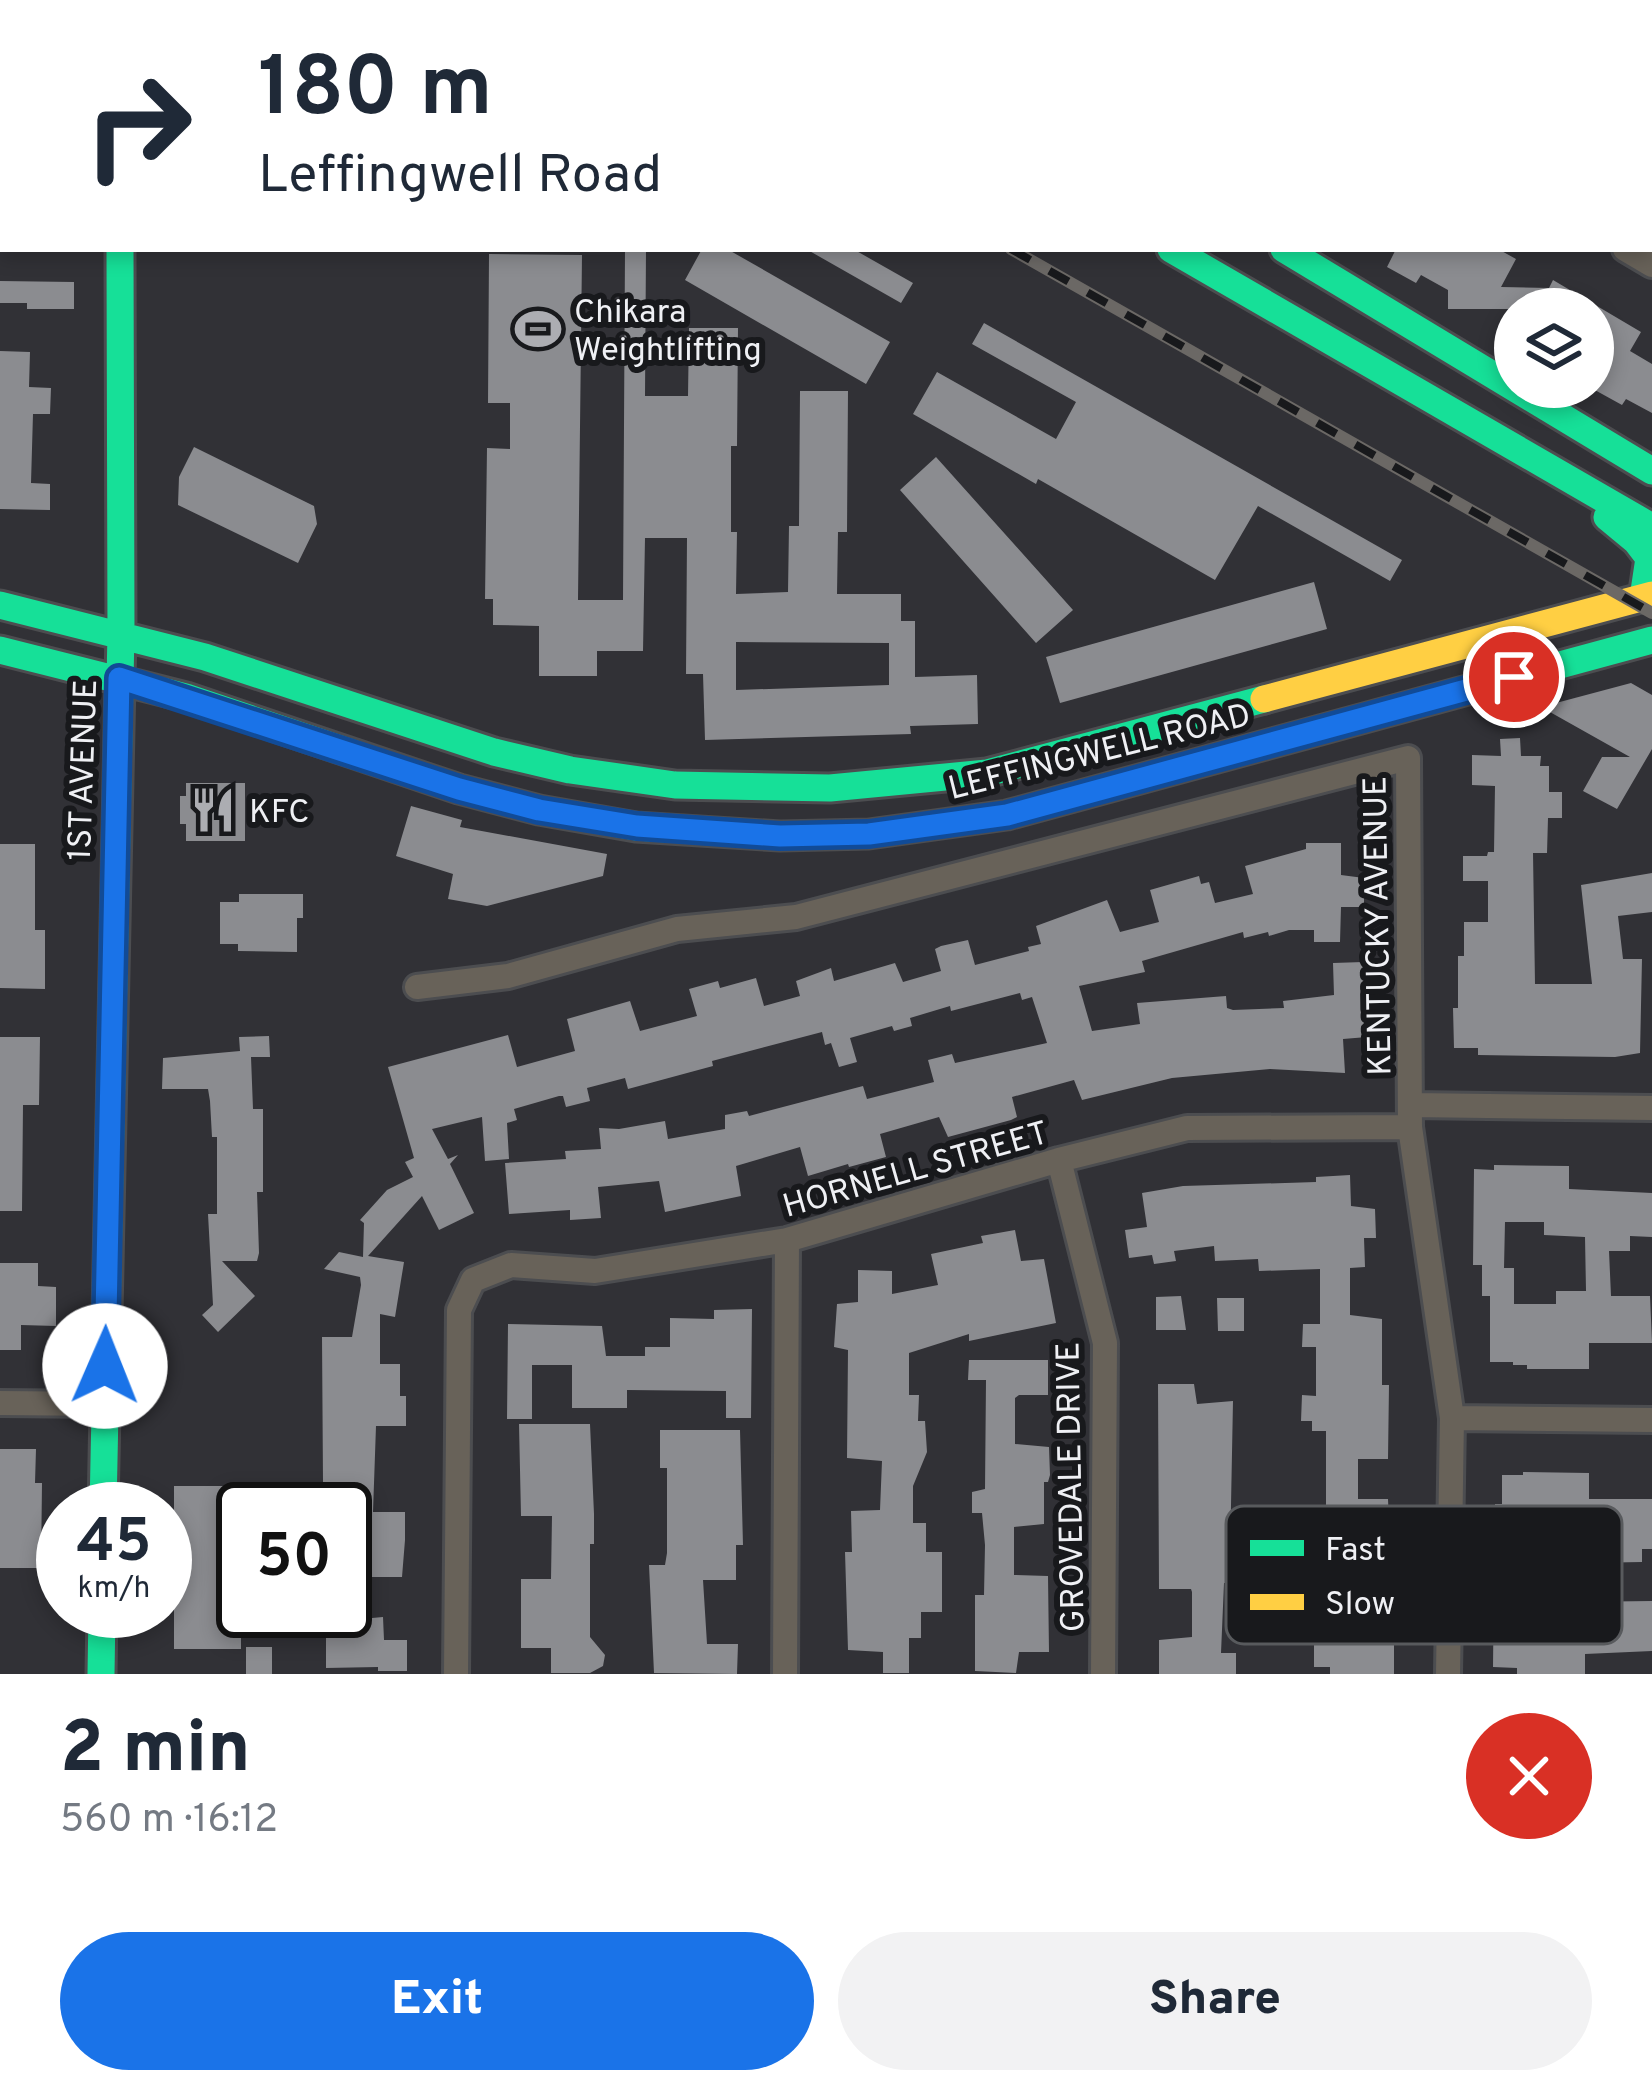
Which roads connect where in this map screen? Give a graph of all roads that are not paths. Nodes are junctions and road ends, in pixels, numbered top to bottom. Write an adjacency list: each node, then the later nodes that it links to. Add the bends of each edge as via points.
1 (120, 252): 9 (main road, 1ST AVENUE)
2 (1177, 252): 4 (main road)
3 (1289, 252): 5 (main road)
4 (1546, 466): 6 (main road); 7 (main road, via 1636,541 1648,558)
5 (1652, 471)
6 (1652, 527)
7 (1647, 596): 9 (main road, LEFFINGWELL ROAD, via 1040,761 844,790 734,790 568,770)
8 (0, 605): 9 (main road, LEFFINGWELL ROAD)
9 (122, 632): 12 (main road, 1ST AVENUE)
10 (1652, 640): 12 (main road, LEFFINGWELL ROAD, via 1091,795 869,834 705,833 539,810)
11 (0, 650): 12 (main road, LEFFINGWELL ROAD)
12 (119, 678): 19 (main road, 1ST AVENUE)
13 (416, 987): 15 (street, KENTUCKY AVENUE, via 508,976 677,929 796,917 1408,758)
14 (1652, 1108): 15 (street, HORNELL STREET)
15 (1411, 1116): 16 (street, HORNELL STREET, via 1187,1128); 20 (street, KENTUCKY AVENUE)
16 (1059, 1160): 17 (street, HORNELL STREET); 29 (street, GROVEDALE DRIVE, via 1105,1343)
17 (787, 1240): 27 (street, HORNELL STREET, via 595,1270 511,1265 473,1280 459,1310); 28 (street)
18 (0, 1403): 19 (street)
19 (105, 1404): 22 (main road, 1ST AVENUE)
20 (1452, 1418): 21 (street); 23 (street, KENTUCKY AVENUE)
21 (1652, 1420)
22 (104, 1482)
23 (1451, 1506)
24 (102, 1638): 26 (main road)
25 (1448, 1644): 30 (street, KENTUCKY AVENUE)
26 (101, 1674)
27 (456, 1674)
28 (785, 1674)
29 (1103, 1674)
30 (1448, 1674)

